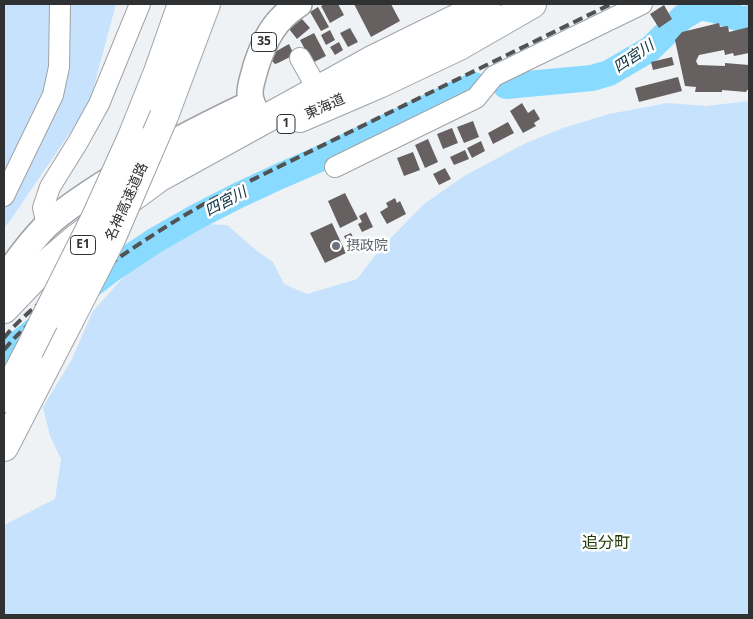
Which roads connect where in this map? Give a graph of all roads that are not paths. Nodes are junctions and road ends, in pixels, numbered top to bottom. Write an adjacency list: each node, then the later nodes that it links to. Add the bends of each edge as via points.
1 (60, 4): 20 (street, via 59,67 53,95)
2 (140, 4): 21 (street, via 99,104 50,187 43,208)
3 (176, 4): 14 (highway)
4 (182, 4): 14 (highway, 名神高速道路 / E1)
5 (206, 4): 25 (highway, 名神高速道路 / E1, bridge, via 164,116 111,239)
6 (299, 4): 11 (main road, 35)
7 (456, 4): 16 (street, via 444,14 366,55)
8 (486, 4): 13 (highway, 東海道 / 1)
9 (532, 4): 15 (highway, 東海道 / 1, via 459,46)
10 (642, 4): 19 (street, via 494,76 476,98)
11 (276, 12): 18 (main road, 35, via 262,46 250,93)
12 (300, 58): 17 (street)
13 (374, 60): 15 (highway, via 374,68 379,72); 16 (highway, 東海道 / 1)
14 (158, 72): 24 (highway, 名神高速道路 / E1, bridge, via 95,219)
15 (402, 73): 18 (highway, 東海道 / 1)
16 (345, 75): 17 (highway, 東海道 / 1)
17 (318, 90): 18 (highway, 東海道 / 1)
18 (259, 120): 21 (main road, via 171,143 86,195); 23 (highway, 東海道 / 1, via 160,177 77,238)
19 (335, 167)
20 (4, 196)
21 (47, 225): 22 (main road)
22 (4, 279)
23 (4, 309)
24 (4, 398)
25 (4, 447)

